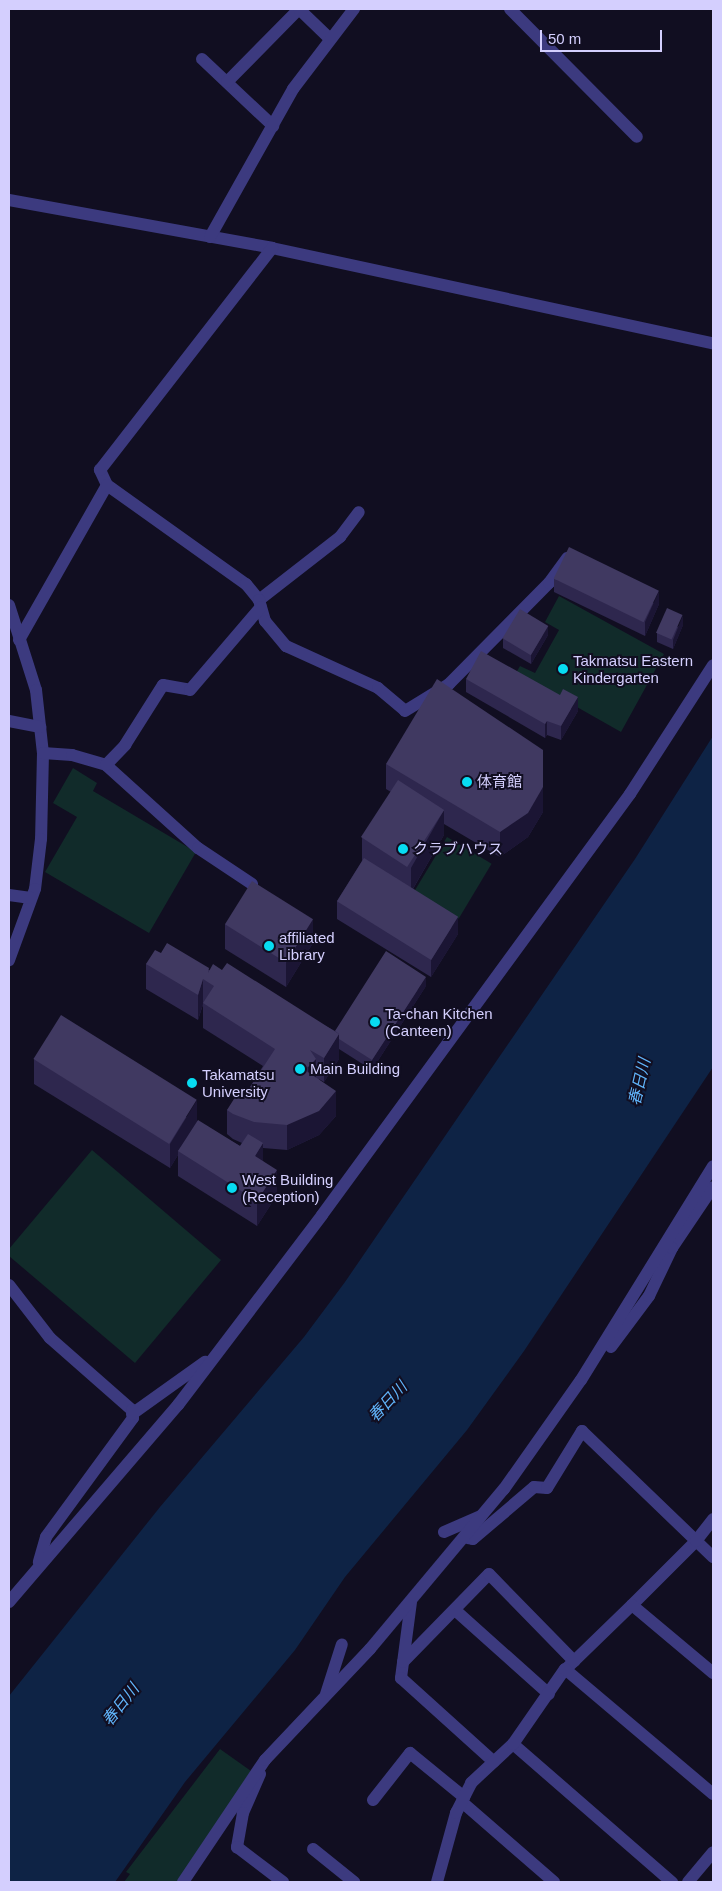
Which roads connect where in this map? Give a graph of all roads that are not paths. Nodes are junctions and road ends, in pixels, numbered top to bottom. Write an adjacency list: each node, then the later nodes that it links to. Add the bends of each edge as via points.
1 (354, 9): 3 (street)
2 (510, 9): 7 (street)
3 (329, 38): 5 (street, via 299,9); 6 (street, via 293,89)
4 (202, 59): 5 (street)
5 (227, 82): 6 (street)
6 (273, 126): 9 (street)
7 (637, 137)
8 (9, 200): 9 (street)
9 (210, 237): 10 (street)
10 (272, 248): 11 (street); 12 (street, via 100,470)
11 (713, 342)
12 (107, 485): 15 (street, via 246,584); 17 (street)
13 (359, 512): 15 (street, via 340,537)
14 (568, 557): 15 (street, via 549,583 449,684 405,711 378,688 286,646 265,621)
15 (260, 603): 22 (street, via 190,690 163,685 125,745)
16 (9, 605): 17 (street)
17 (19, 640): 20 (street, via 36,690)
18 (713, 665): 31 (street, via 630,794)
19 (9, 721): 20 (street)
20 (40, 727): 21 (street)
21 (43, 752): 22 (street, via 72,755); 25 (street, via 41,839)
22 (106, 765): 23 (street, via 198,848)
23 (252, 884)
24 (9, 895): 25 (street)
25 (31, 898): 26 (street)
26 (9, 960)
27 (713, 1166): 29 (street)
28 (713, 1187): 29 (street)
29 (669, 1246): 33 (street)
30 (9, 1285): 32 (street, via 50,1338 132,1410)
31 (216, 1354): 32 (street); 39 (street, via 178,1405)
32 (132, 1414): 39 (street, via 133,1418 46,1537)
33 (486, 1514): 35 (street); 36 (street)
34 (713, 1519): 37 (street)
35 (444, 1532)
36 (465, 1538): 37 (street, via 473,1539 534,1487 547,1488 582,1431); 43 (street)
37 (696, 1541): 38 (street); 44 (street)
38 (713, 1556)
39 (37, 1568): 40 (street)
40 (28, 1579): 41 (street); 42 (street)
41 (9, 1586)
42 (9, 1602)
43 (411, 1602): 47 (street); 51 (street)
44 (632, 1605): 48 (street); 49 (street)
45 (455, 1610): 47 (street); 48 (street, via 489,1574); 50 (street)
46 (342, 1644): 51 (street)
47 (403, 1662): 54 (street, via 400,1678)
48 (569, 1665): 50 (street); 55 (street)
49 (713, 1673)
50 (548, 1694): 52 (street)
51 (324, 1698): 53 (street)
52 (513, 1744): 54 (street); 65 (street)
53 (265, 1760): 60 (street); 61 (street, via 243,1813 237,1846)
54 (494, 1762): 57 (street, via 471,1783)
55 (713, 1794)
56 (373, 1800): 57 (street, via 410,1753)
57 (463, 1800): 63 (street); 64 (street)
58 (313, 1849): 62 (street)
59 (713, 1852): 66 (street)
60 (183, 1882)
61 (283, 1882)
62 (354, 1882)
63 (437, 1882)
64 (554, 1882)
65 (672, 1882)
66 (688, 1882)

